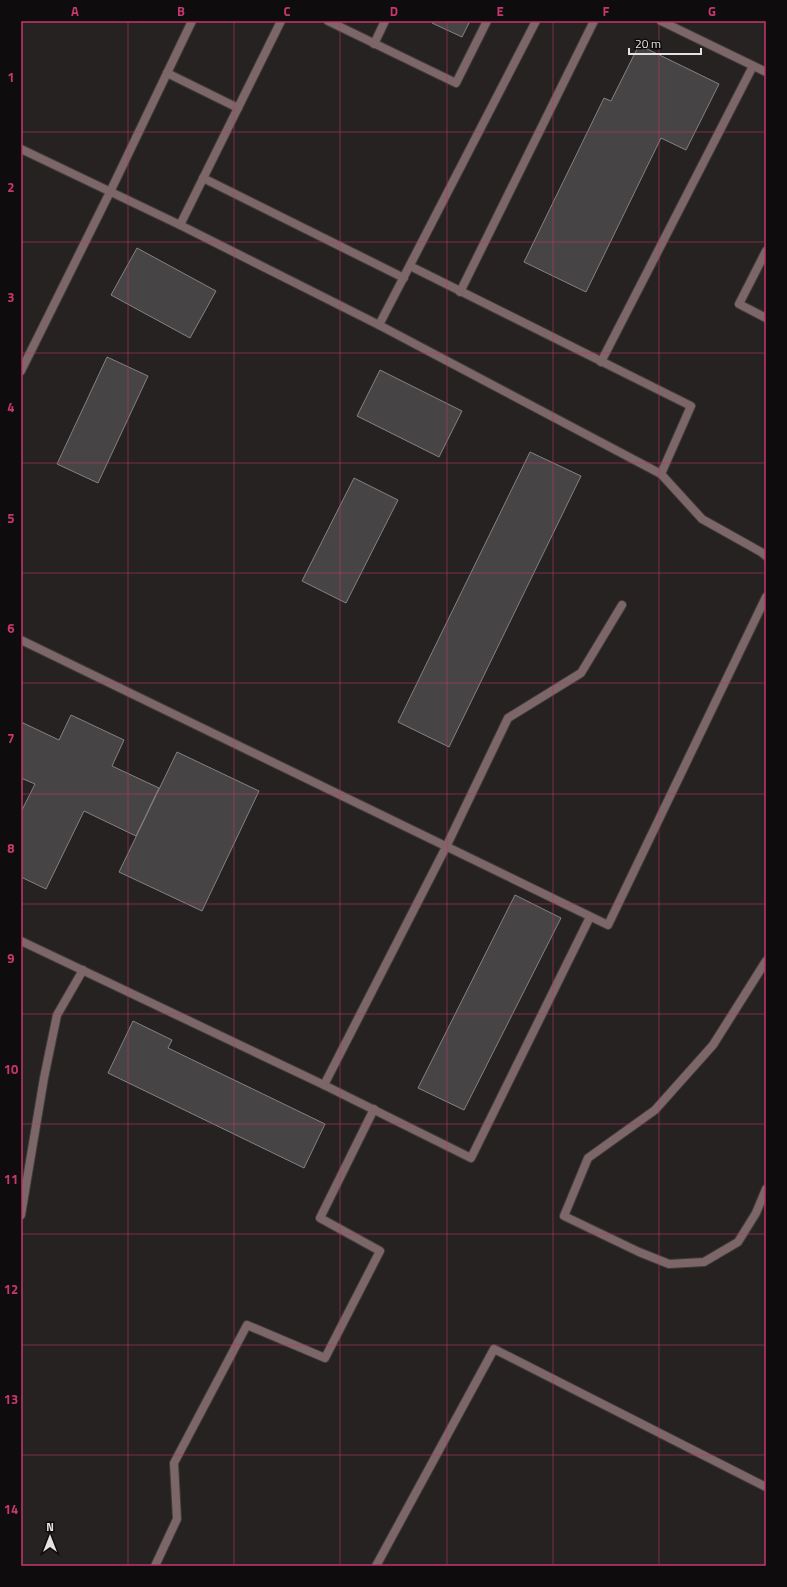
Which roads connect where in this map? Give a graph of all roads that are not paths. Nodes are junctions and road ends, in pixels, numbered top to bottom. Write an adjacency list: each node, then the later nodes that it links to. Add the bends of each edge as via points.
1 (192, 21): 11 (lane)
2 (281, 21): 13 (lane)
3 (328, 21): 9 (lane)
4 (385, 21): 9 (lane)
5 (487, 21): 9 (lane, via 456,83)
6 (536, 21): 19 (lane)
7 (594, 21): 21 (lane)
8 (661, 21): 10 (lane)
9 (374, 44)
10 (753, 66): 12 (lane); 24 (lane)
11 (167, 72): 13 (lane); 16 (lane)
12 (766, 72)
13 (238, 108): 15 (lane)
14 (21, 149): 16 (lane)
15 (203, 178): 17 (lane); 20 (lane)
16 (110, 192): 17 (lane); 25 (lane)
17 (180, 225): 23 (lane)
18 (766, 251): 22 (lane, via 739,304)
19 (410, 266): 20 (lane); 21 (lane)
20 (404, 278): 23 (lane)
21 (460, 292): 24 (lane)
22 (766, 318)
23 (379, 325): 26 (lane)
24 (601, 362): 26 (lane, via 691,406)
25 (21, 371)
26 (661, 474): 27 (lane, via 702,519)
27 (766, 556)
28 (766, 597): 32 (lane, via 608,925)
29 (622, 605): 31 (lane, via 581,674 508,718)
30 (21, 640): 31 (lane)
31 (446, 847): 32 (lane); 36 (lane)
32 (590, 917): 37 (lane, via 471,1158)
33 (21, 940): 35 (lane)
34 (766, 961): 38 (lane, via 713,1044 660,1104 588,1158 564,1216 669,1264 704,1262 738,1242 756,1213)
35 (83, 970): 36 (lane); 39 (lane, via 57,1014)
36 (324, 1084): 37 (lane)
37 (374, 1109): 41 (lane, via 320,1218 380,1251 325,1358 247,1325 174,1463 177,1519)
38 (766, 1189)
39 (21, 1216)
40 (766, 1487): 42 (lane, via 494,1349)
41 (155, 1566)
42 (376, 1566)

